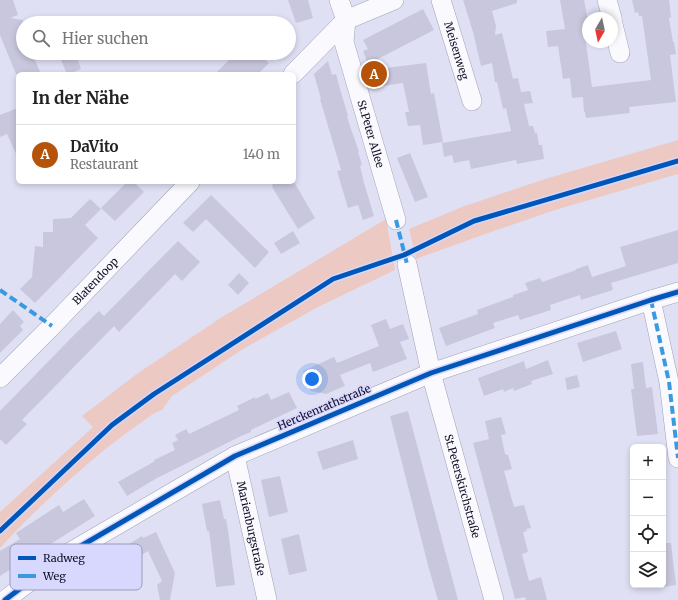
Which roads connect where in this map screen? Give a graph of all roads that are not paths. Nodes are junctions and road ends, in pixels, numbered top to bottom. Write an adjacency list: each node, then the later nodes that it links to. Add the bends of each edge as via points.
1 (339, 0): 6 (street, St.Peter Allee)
2 (394, 0): 6 (street)
3 (441, 0): 10 (street, Meisenweg)
4 (607, 0): 5 (street)
5 (610, 12)
6 (346, 20): 9 (street); 12 (street, St.Peter Allee, via 344,42)
7 (618, 44): 8 (street)
8 (620, 53)
9 (295, 72)
10 (472, 101)
11 (188, 184): 17 (street, Blatendoop)
12 (396, 220)
13 (407, 264): 16 (street)
14 (678, 292): 15 (street, Herckenrathstraße)
15 (650, 300): 16 (street, Herckenrathstraße); 19 (street, via 669,382)
16 (431, 372): 18 (street, Herckenrathstraße); 24 (street, St.Peterskirchstraße)
17 (0, 378)
18 (235, 456): 20 (street, Herckenrathstraße); 23 (street, Marienburgstraße)
19 (678, 458)
20 (84, 544)
21 (19, 590): 22 (street, Herckenrathstraße)
22 (6, 600)
23 (267, 600)
24 (494, 600)

